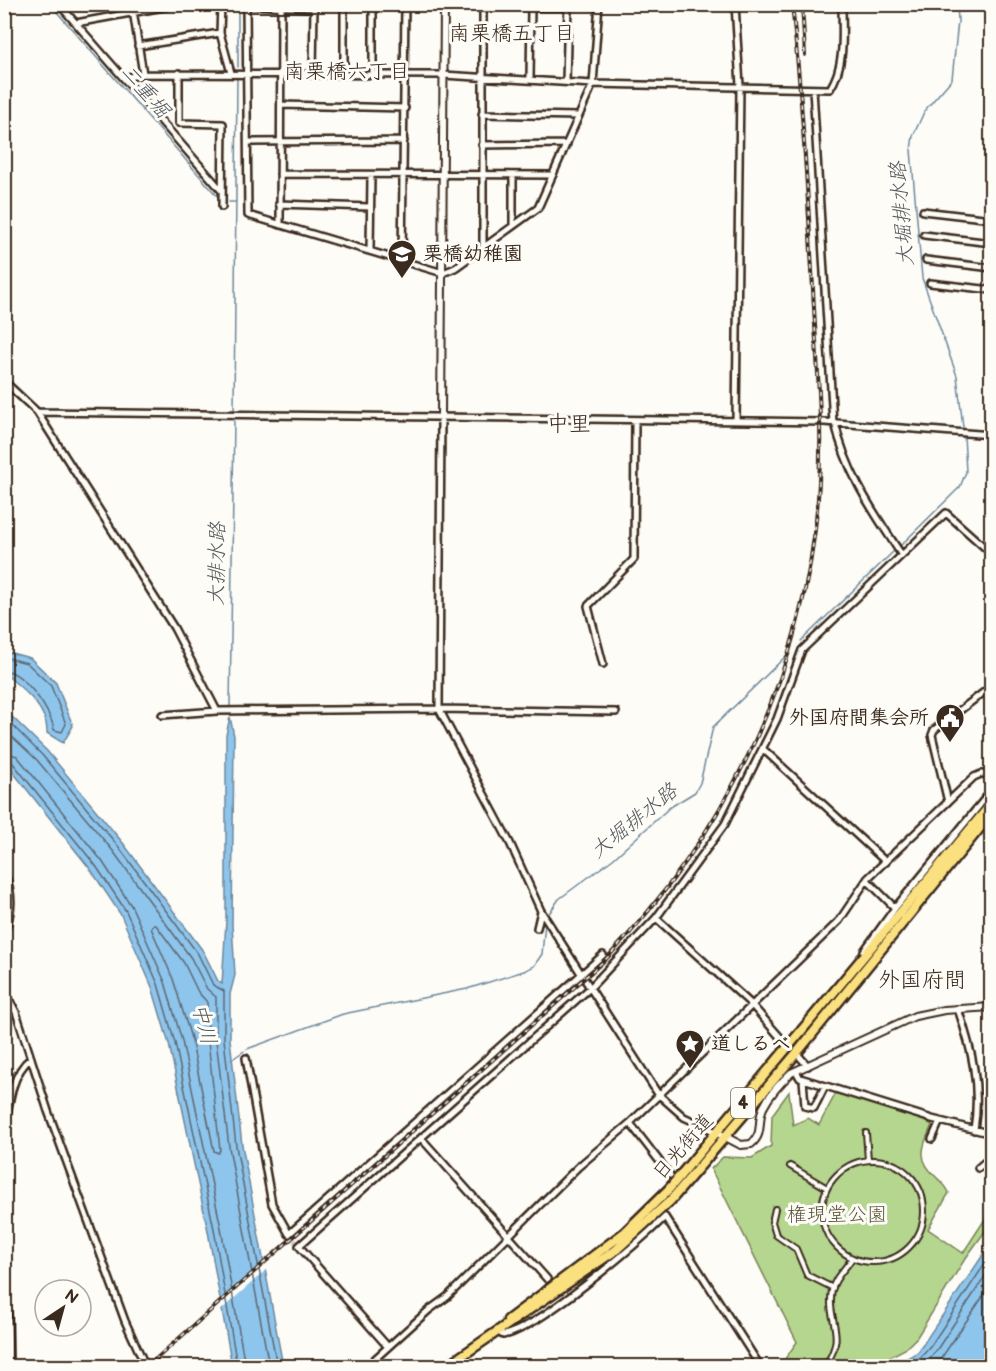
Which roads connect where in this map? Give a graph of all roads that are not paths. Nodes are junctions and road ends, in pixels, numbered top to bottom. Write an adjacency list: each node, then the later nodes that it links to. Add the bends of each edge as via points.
1 (59, 4): 19 (street)
2 (132, 4): 18 (street)
3 (180, 4): 18 (street)
4 (221, 4): 20 (street)
5 (344, 4): 26 (street)
6 (373, 4): 29 (street)
7 (405, 4): 30 (street)
8 (444, 4): 31 (street)
9 (599, 4): 36 (street)
10 (735, 4): 37 (street)
11 (843, 4): 38 (street, via 842,60 837,79 830,89)
12 (246, 5): 13 (street); 24 (street)
13 (281, 5): 14 (street); 25 (street)
14 (314, 6): 28 (street)
15 (483, 6): 16 (street); 32 (street)
16 (531, 6): 17 (street); 34 (street)
17 (568, 6): 35 (street)
18 (133, 13): 19 (street); 21 (street)
19 (76, 23): 33 (street)
20 (220, 33): 21 (street); 23 (street)
21 (138, 46): 27 (street)
22 (179, 73): 23 (street); 27 (street); 55 (street, via 179,123 223,124)
23 (231, 73): 24 (street)
24 (246, 73): 25 (street); 44 (street)
25 (282, 73): 28 (street); 39 (street)
26 (344, 73): 28 (street); 29 (street)
27 (143, 74): 33 (street)
28 (314, 74)
29 (373, 75): 30 (street)
30 (406, 75): 31 (street); 40 (street)
31 (443, 75): 32 (street); 53 (street)
32 (483, 77): 34 (street); 41 (street)
33 (124, 78): 55 (street)
34 (530, 79): 35 (street)
35 (566, 82): 36 (street)
36 (592, 84): 37 (street); 42 (street)
37 (740, 86): 38 (street); 77 (street)
38 (813, 89): 78 (street)
39 (281, 105): 40 (street); 45 (street)
40 (405, 108): 43 (street)
41 (482, 114): 42 (street); 47 (street)
42 (578, 116): 46 (street)
43 (404, 141): 45 (street); 52 (street)
44 (248, 142): 45 (street); 61 (street, via 248,215)
45 (281, 142): 48 (street)
46 (567, 144): 47 (street); 51 (street)
47 (482, 145): 50 (street)
48 (280, 174): 49 (street); 56 (street)
49 (371, 175): 52 (street); 58 (street)
50 (482, 175): 53 (street); 54 (street); 65 (street)
51 (553, 175): 54 (street); 62 (street, via 538,208)
52 (404, 176): 53 (street); 68 (street)
53 (442, 176): 70 (street)
54 (513, 176): 62 (street)
55 (222, 191): 57 (street)
56 (279, 204): 58 (street); 61 (street)
57 (222, 207)
58 (370, 207): 66 (street)
59 (923, 211): 60 (street)
60 (992, 219)
61 (280, 225): 66 (street)
62 (513, 225): 65 (street)
63 (924, 235): 64 (street)
64 (992, 243)
65 (483, 247): 70 (street)
66 (370, 251): 68 (street)
67 (926, 260): 69 (street)
68 (402, 261): 70 (street)
69 (992, 268)
70 (443, 273): 75 (street)
71 (930, 283): 72 (street)
72 (992, 290)
73 (4, 381): 74 (street)
74 (37, 412): 75 (street); 85 (street, via 174,628)
75 (441, 417): 76 (street); 84 (street)
76 (635, 421): 77 (street); 82 (street, via 634,559 588,606)
77 (736, 421): 78 (street)
78 (834, 423): 79 (street); 80 (street, via 868,506)
79 (992, 435)
80 (901, 554): 81 (street, via 946,513); 88 (street, via 802,650)
81 (992, 554)
82 (603, 664)
83 (992, 686): 91 (street, via 932,735)
84 (439, 709): 85 (street); 86 (street); 98 (street)
85 (219, 711): 87 (street)
86 (616, 712)
87 (162, 715)
88 (763, 749): 94 (street); 99 (street, via 725,824)
89 (992, 775): 91 (street, via 978,775)
90 (992, 790): 97 (street)
91 (948, 802): 94 (street)
92 (992, 802): 103 (highway, 日光街道 / 4)
93 (992, 813): 124 (highway, 日光街道 / 4)
94 (886, 861): 96 (street)
95 (4, 872): 101 (street, via 12,905)
96 (867, 880): 97 (street); 107 (street, via 839,921)
97 (895, 908): 103 (street, via 862,953)
98 (541, 911): 100 (street); 104 (street)
99 (656, 918): 105 (street); 107 (street)
100 (537, 928)
101 (4, 935)
102 (603, 956): 104 (street)
103 (865, 956): 124 (highway, 日光街道 / 4)
104 (582, 975): 105 (street); 113 (street, via 289,1234 272,1204)
105 (590, 988): 118 (street); 125 (street)
106 (4, 990): 112 (street, via 16,1012)
107 (751, 1004): 110 (street); 118 (street)
108 (992, 1007): 109 (street)
109 (958, 1009): 114 (street, via 915,1016); 121 (street, via 970,1043 978,1087)
110 (786, 1044)
111 (800, 1056): 114 (street)
112 (31, 1058): 126 (street, via 20,1069 9,1103); 142 (street)
113 (246, 1058)
114 (808, 1066): 115 (street)
115 (796, 1071): 116 (street); 124 (street, via 779,1083 763,1109 755,1141 746,1146)
116 (803, 1079): 117 (street); 117 (street, via 805,1106 814,1108)
117 (825, 1086): 119 (street)
118 (658, 1094): 120 (street); 124 (street, via 684,1117)
119 (940, 1121): 121 (street); 127 (street)
120 (630, 1123): 132 (street); 135 (street)
121 (974, 1130): 123 (street)
122 (866, 1133): 129 (street)
123 (992, 1134)
124 (722, 1135): 140 (highway, 日光街道 / 4, via 633,1225)
125 (421, 1138): 135 (street); 141 (street, via 299,1246)
126 (4, 1139)
127 (932, 1139)
128 (992, 1156): 131 (street)
129 (868, 1161): 133 (street, via 845,1168); 136 (street, via 891,1163 909,1175 922,1196 924,1221 914,1243 894,1258 876,1263)
130 (790, 1166): 133 (street)
131 (978, 1168)
132 (670, 1175)
133 (827, 1188): 136 (street, via 822,1208 825,1229 837,1247)
134 (775, 1209): 139 (street, via 772,1222 776,1235 796,1249 807,1275)
135 (507, 1236): 137 (street); 141 (street, via 447,1297)
136 (852, 1258): 139 (street)
137 (547, 1279)
138 (4, 1287): 144 (street)
139 (833, 1288): 148 (street, via 835,1352)
140 (497, 1331): 143 (highway, 日光街道 / 4); 147 (street, via 515,1331 559,1303 620,1258 665,1217)
141 (388, 1347): 146 (street)
142 (143, 1363): 145 (street)
143 (450, 1364)
144 (9, 1366)
145 (132, 1366)
146 (367, 1366)
147 (760, 1366)
148 (825, 1366)

